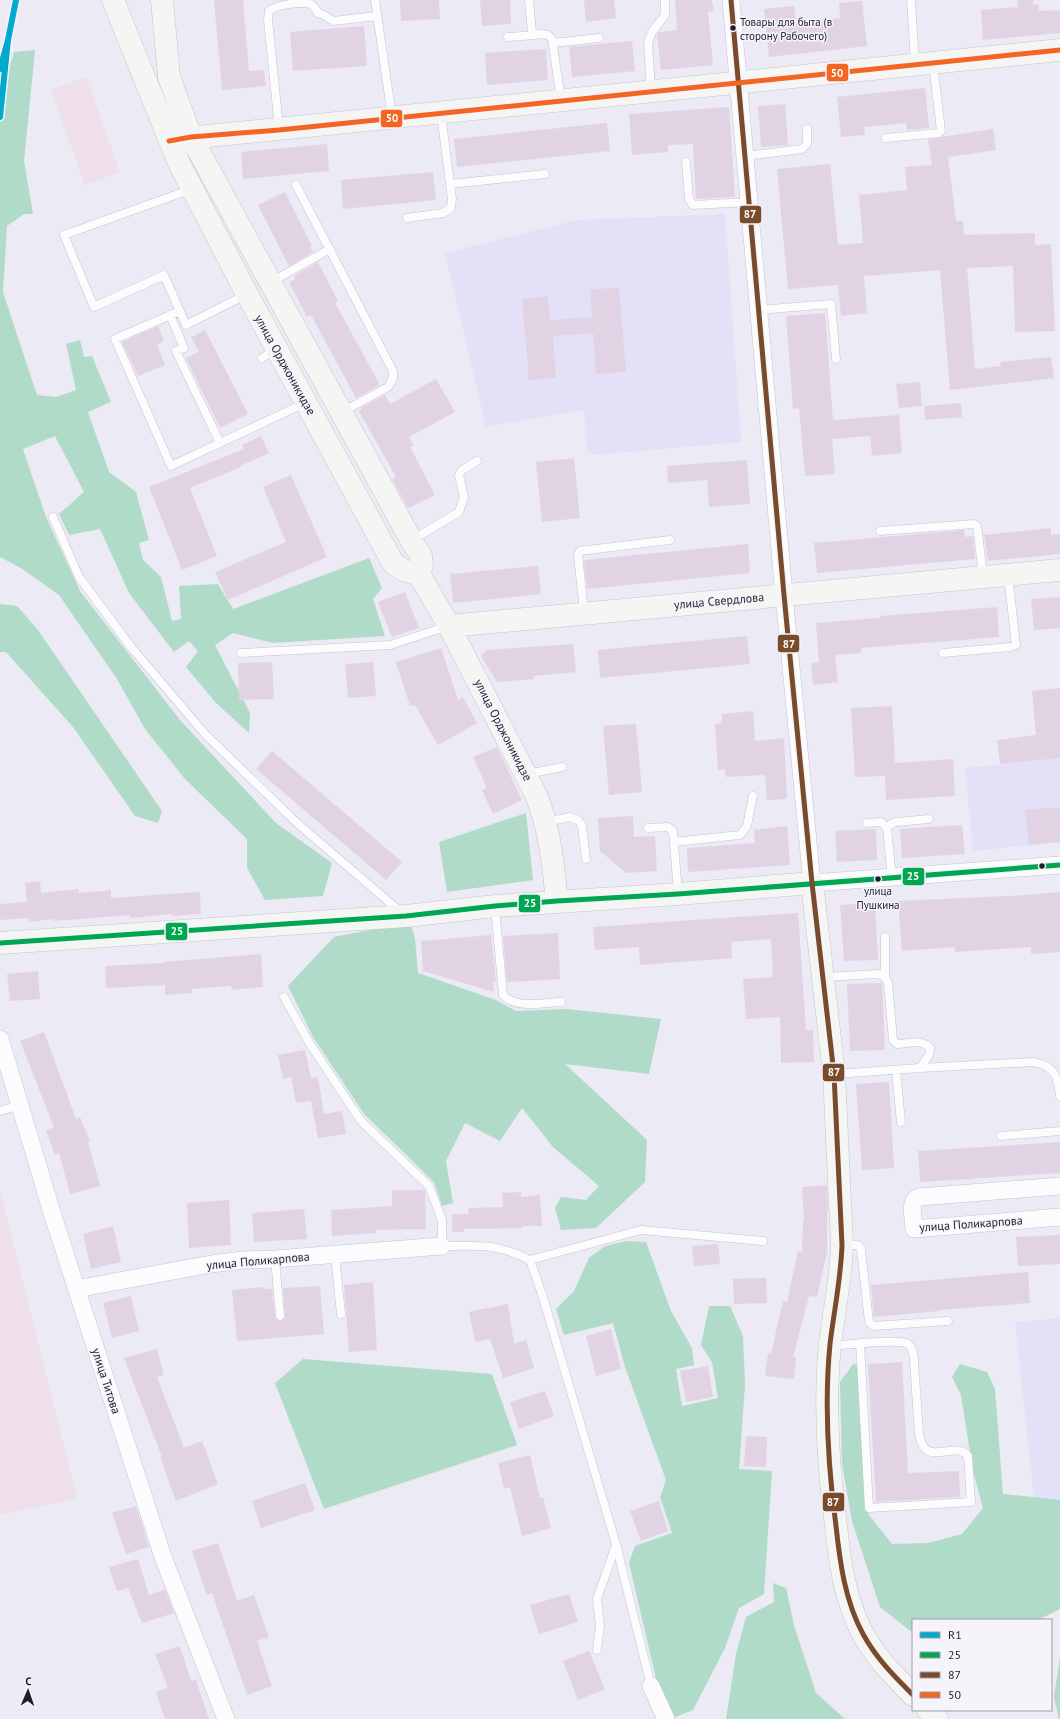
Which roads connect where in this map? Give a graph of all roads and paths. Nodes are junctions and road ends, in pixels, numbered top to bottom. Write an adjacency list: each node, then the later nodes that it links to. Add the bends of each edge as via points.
1 (113, 0): 25 (street, улица Орджоникидзе)
2 (162, 0): 23 (street, via 168,77)
3 (375, 0): 9 (lane)
4 (529, 0): 10 (lane, via 531,30)
5 (666, 0): 17 (lane, via 665,15 652,32 648,43)
6 (731, 0): 16 (street)
7 (911, 0): 15 (lane)
8 (310, 2): 9 (lane, via 318,13 333,21); 21 (lane, via 278,6 269,11 268,15)
9 (377, 16): 20 (lane)
10 (537, 35): 11 (lane); 13 (lane, via 548,35)
11 (508, 37)
12 (599, 38): 13 (lane)
13 (553, 43): 18 (lane)
14 (1060, 50): 15 (street)
15 (924, 64): 16 (street); 24 (lane, via 941,131)
16 (738, 83): 17 (street); 26 (street)
17 (651, 92): 18 (street)
18 (561, 101): 19 (street)
19 (441, 113): 20 (street); 29 (lane)
20 (392, 118): 21 (street)
21 (280, 130): 23 (street)
22 (807, 130): 26 (lane, via 807,144 802,149)
23 (191, 137): 25 (street); 35 (street)
24 (886, 138)
25 (169, 141): 31 (street, улица Орджоникидзе)
26 (745, 156): 32 (street)
27 (686, 162): 32 (lane, via 689,199 693,205)
28 (545, 174): 29 (lane)
29 (450, 184): 33 (lane, via 452,199 449,210 440,214)
30 (296, 185): 34 (lane)
31 (193, 189): 36 (street, улица Орджоникидзе); 38 (lane, via 64,235 94,308 164,275)
32 (749, 202): 37 (street)
33 (407, 218)
34 (330, 249): 35 (lane); 42 (lane, via 394,374 388,387)
35 (271, 282): 42 (street)
36 (247, 294): 38 (lane, via 186,325); 41 (street, улица Орджоникидзе, via 270,353)
37 (758, 310): 40 (lane, via 831,304); 53 (street)
38 (180, 311): 39 (lane)
39 (170, 315): 43 (lane, via 184,348 176,352); 43 (lane, via 115,339 170,466)
40 (836, 359)
41 (306, 402): 43 (lane); 50 (street, улица Орджоникидзе, via 393,563 402,570)
42 (341, 412): 47 (street)
43 (220, 443)
44 (477, 461): 47 (lane, via 459,474 464,494 460,512)
45 (53, 517): 74 (lane, via 79,577 131,647 205,734 297,823)
46 (880, 531): 52 (lane, via 974,524 977,526)
47 (411, 540): 50 (street, via 421,556 422,566)
48 (670, 540): 54 (lane, via 580,551 578,555)
49 (1060, 570): 51 (street, улица Свердлова)
50 (417, 571): 55 (street, улица Орджоникидзе)
51 (1008, 574): 52 (street, улица Свердлова); 57 (lane, via 1016,645)
52 (983, 577): 53 (street, улица Свердлова)
53 (784, 595): 54 (street, улица Свердлова); 70 (street)
54 (584, 613): 55 (street, улица Свердлова)
55 (449, 626): 56 (lane, via 390,645); 59 (street, улица Орджоникидзе)
56 (241, 653)
57 (943, 653)
58 (562, 766): 59 (lane)
59 (526, 774): 62 (street, улица Орджоникидзе)
60 (753, 796): 66 (lane, via 747,826 740,835)
61 (929, 820): 65 (lane, via 896,822)
62 (546, 822): 67 (lane, via 570,817 579,821 582,826); 72 (street, улица Орджоникидзе)
63 (867, 822): 65 (lane, via 880,822)
64 (648, 828): 66 (lane, via 671,828)
65 (887, 828): 69 (lane)
66 (674, 842): 71 (lane)
67 (586, 859)
68 (1060, 865): 69 (street)
69 (892, 878): 70 (street)
70 (812, 883): 71 (street); 77 (street)
71 (678, 894): 72 (street)
72 (557, 901): 73 (street)
73 (495, 906): 74 (street); 80 (lane, via 503,995 519,1003)
74 (406, 916): 76 (street)
75 (885, 937): 78 (lane)
76 (0, 943)
77 (823, 977): 78 (lane, via 878,974); 84 (street)
78 (885, 977): 82 (lane, via 888,983 893,1040 897,1044 921,1042 930,1048 929,1055)
79 (284, 997): 95 (lane, via 310,1044 361,1121 429,1186 442,1220)
80 (561, 1002)
81 (0, 1039): 86 (street, улица Титова)
82 (920, 1068): 83 (lane); 85 (lane, via 1039,1063 1055,1073)
83 (896, 1070): 84 (lane); 88 (lane)
84 (834, 1074): 94 (street)
85 (1060, 1096)
86 (20, 1105): 87 (lane); 99 (street, улица Титова)
87 (0, 1110)
88 (901, 1122)
89 (1060, 1131): 90 (lane)
90 (1001, 1136)
91 (1060, 1186): 92 (street, улица Поликарпова, via 919,1197 915,1199 912,1207 914,1229)
92 (1060, 1216)
93 (763, 1241): 98 (lane, via 641,1230)
94 (842, 1245): 102 (lane, via 858,1245 861,1249 869,1322 872,1326); 104 (street, via 842,1264)
95 (442, 1246): 96 (street, улица Поликарпова); 98 (lane, via 490,1246 511,1251)
96 (335, 1255): 97 (street, улица Поликарпова); 100 (lane)
97 (275, 1260): 99 (street, улица Поликарпова, via 211,1264); 101 (lane)
98 (530, 1260): 105 (lane)
99 (76, 1289): 110 (street, улица Титова, via 163,1557)
100 (341, 1314)
101 (280, 1316)
102 (948, 1321)
103 (860, 1343): 103 (lane, via 900,1342 910,1346 913,1351 921,1444 930,1452 966,1453 971,1502 869,1508); 104 (lane)
104 (830, 1346): 108 (street, via 829,1457 831,1492 843,1579 857,1622 868,1643 888,1670)
105 (616, 1544): 106 (lane, via 597,1599 600,1626); 107 (lane)
106 (597, 1650)
107 (651, 1686): 111 (street)
108 (912, 1694)
109 (929, 1711): 112 (street)
110 (226, 1719)
111 (666, 1719)
112 (937, 1719)

